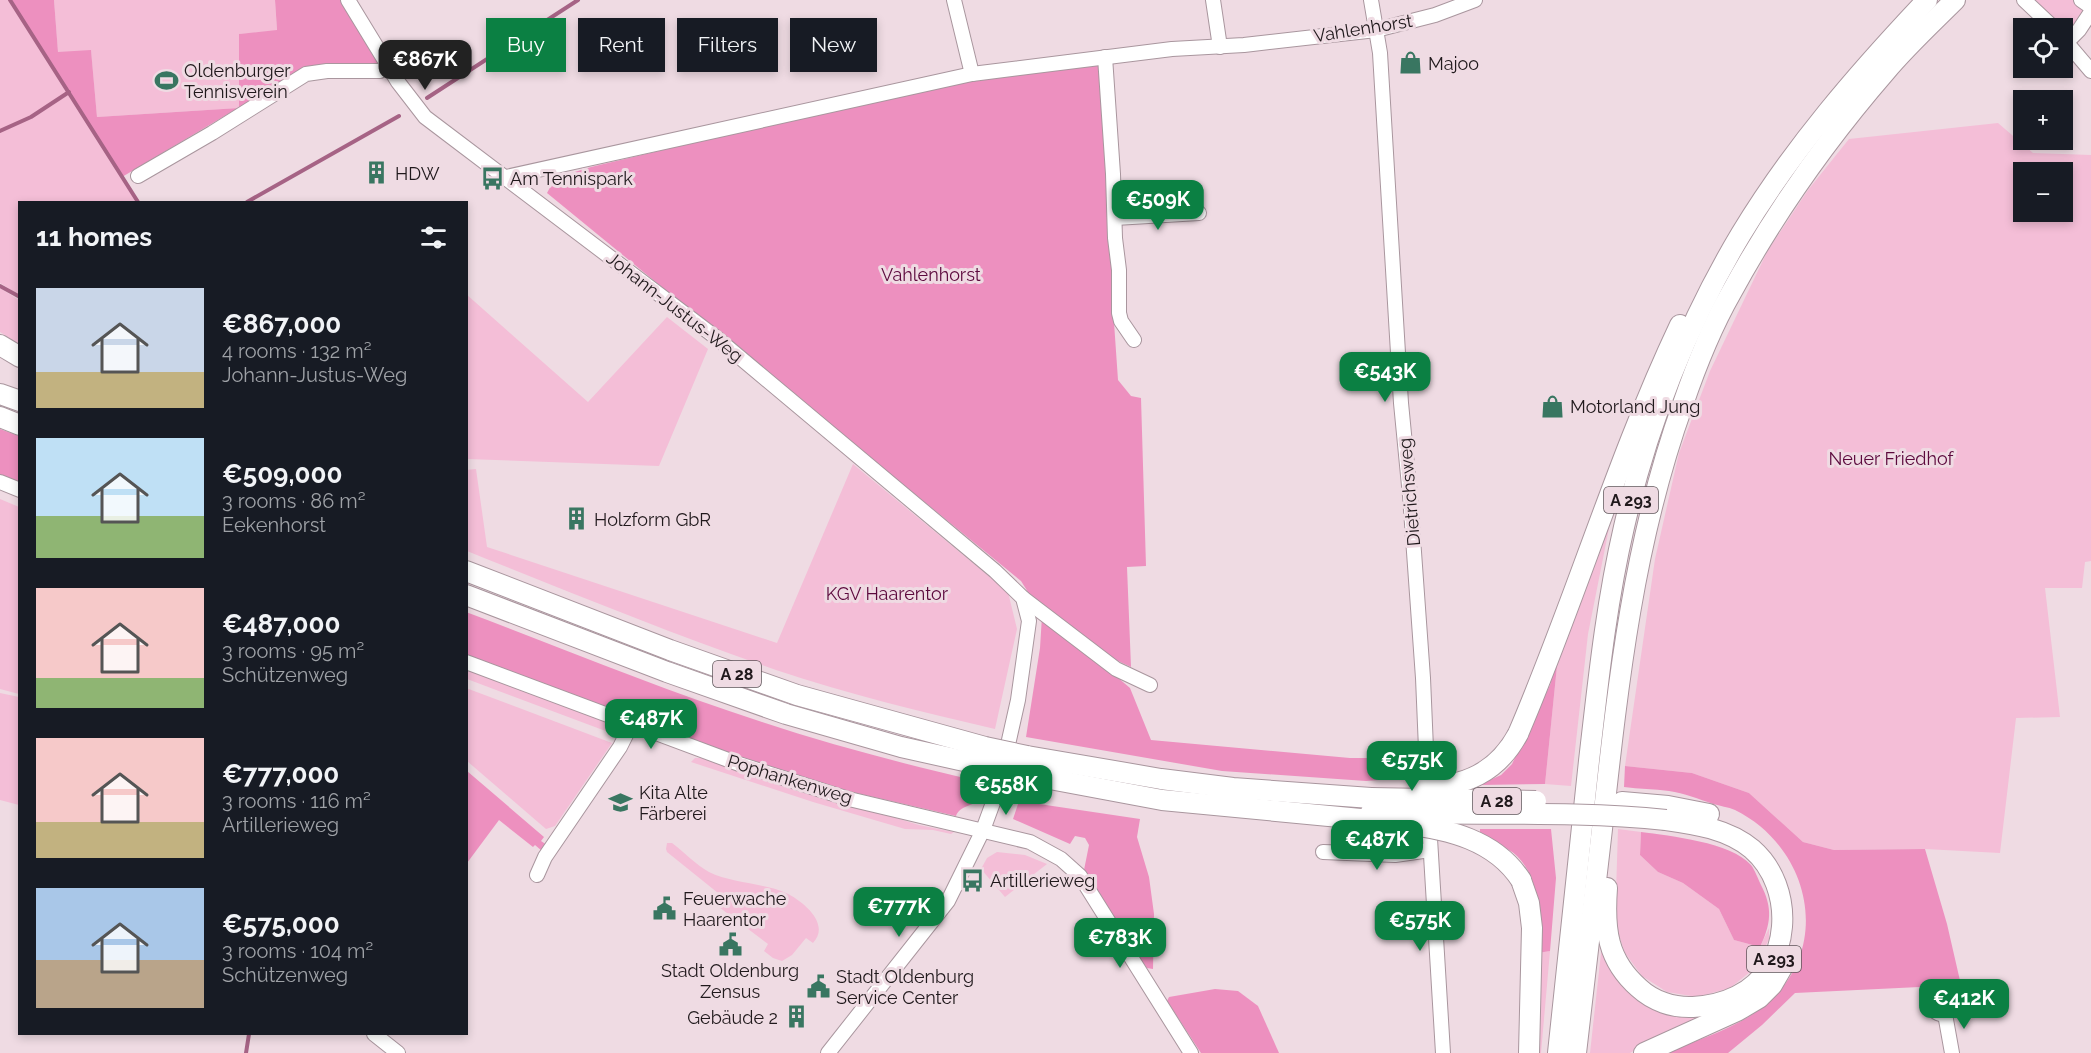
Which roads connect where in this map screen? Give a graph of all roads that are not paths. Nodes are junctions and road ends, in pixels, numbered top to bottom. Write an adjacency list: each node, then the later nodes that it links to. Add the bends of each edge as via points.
1 (348, 0): 18 (street, Johann-Justus-Weg)
2 (954, 0): 20 (street)
3 (1214, 0): 15 (street)
4 (1371, 0): 13 (street, Dietrichsweg)
5 (1475, 0): 13 (street, Vahlenhorst)
6 (1927, 0): 25 (highway, A 293, via 1828,111)
7 (1954, 0): 46 (highway, A 293, via 1888,68 1810,167 1730,294 1697,365 1672,433 1645,532 1619,676)
8 (2024, 0): 12 (street)
9 (2081, 0): 10 (street)
10 (2091, 7)
11 (2091, 12): 14 (street)
12 (2043, 18)
13 (1376, 30): 15 (street, Vahlenhorst); 48 (street, Dietrichsweg, via 1411,500)
14 (2073, 34)
15 (1220, 47): 17 (street, Vahlenhorst)
16 (2073, 50): 19 (street)
17 (1105, 57): 20 (street, Vahlenhorst); 24 (street)
18 (388, 65): 21 (street, via 381,71 306,74); 22 (street, Johann-Justus-Weg, via 425,117)
19 (2091, 71)
20 (972, 74): 22 (street, Vahlenhorst)
21 (138, 176)
22 (506, 177): 37 (street, Johann-Justus-Weg, via 718,339)
23 (1199, 213): 24 (street)
24 (1115, 218): 26 (street, via 1119,313)
25 (1741, 234): 43 (highway, A 28, bridge, via 1710,269 1664,357 1518,734 1487,771 1467,781); 58 (highway, A 293, via 1684,347 1641,465 1624,526 1599,674)
26 (1134, 340)
27 (0, 345): 28 (highway)
28 (18, 356)
29 (0, 394): 30 (highway)
30 (18, 400)
31 (0, 417): 32 (highway)
32 (18, 424)
33 (0, 482): 34 (street)
34 (18, 489)
35 (468, 572): 41 (highway, A 28, via 670,650)
36 (468, 596): 41 (highway, A 28, via 786,714 901,747)
37 (1023, 598): 39 (street, Johann-Justus-Weg, via 1116,669); 47 (street, via 1029,621 1018,700 999,789)
38 (468, 663): 40 (street, Pophankenweg)
39 (1150, 685)
40 (631, 725): 47 (street, Pophankenweg, via 849,799); 50 (street)
41 (983, 756): 42 (highway, A 28, bridge)
42 (1025, 765): 43 (highway, A 28, via 1330,795); 44 (highway, A 28, via 1162,800)
43 (1371, 805): 44 (highway, A 293); 45 (highway, A 293, bridge, via 1433,814); 57 (highway, A 28, bridge, via 1472,840 1503,858 1521,880 1532,928)
44 (1281, 811)
45 (1667, 813): 46 (highway, A 293, via 1750,847 1763,860 1778,887 1783,917 1774,959 1753,985 1722,1003 1685,1007 1667,1004 1646,995 1617,963 1606,924 1609,854); 60 (highway, via 1712,815 1751,832 1766,844 1787,876 1796,927 1784,966 1759,998)
46 (1602, 827): 59 (highway, A 293)
47 (983, 830): 54 (street, via 948,901); 55 (street, Pophankenweg, via 1040,846 1072,868)
48 (1430, 850): 49 (street, via 1395,855); 56 (street, Dietrichsweg)
49 (1323, 852)
50 (537, 875)
51 (1945, 1014): 61 (street)
52 (375, 1035): 53 (street)
53 (398, 1053)
54 (828, 1053)
55 (1191, 1053)
56 (1443, 1053)
57 (1529, 1053)
58 (1557, 1053)
59 (1576, 1053)
60 (1644, 1053)
61 (1952, 1053)

